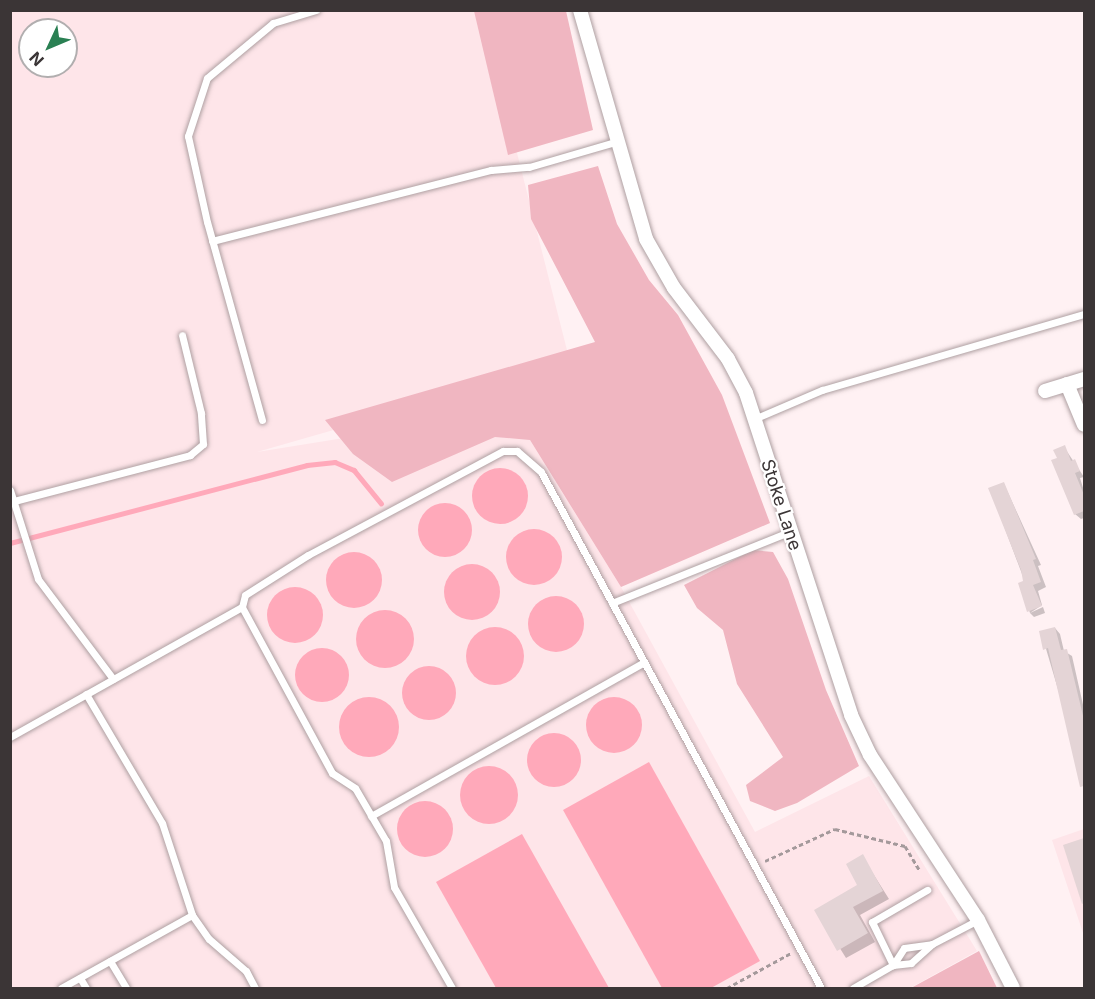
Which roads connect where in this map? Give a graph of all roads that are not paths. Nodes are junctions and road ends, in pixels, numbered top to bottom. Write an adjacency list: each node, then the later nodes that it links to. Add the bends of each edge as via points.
1 (316, 10): 4 (lane, via 273,23 207,78 189,136)
2 (580, 10): 3 (street, Stoke Lane)
3 (615, 142): 4 (lane, via 529,167 491,170); 11 (street, Stoke Lane, via 656,261 728,359)
4 (212, 241): 10 (lane)
5 (1084, 314): 11 (lane, via 822,390)
6 (182, 334): 14 (lane, via 201,413 203,444 190,455)
7 (1084, 379): 8 (street)
8 (1067, 384): 9 (street); 12 (street)
9 (1045, 391)
10 (262, 420)
11 (754, 420): 15 (street, Stoke Lane)
12 (1084, 425)
13 (10, 490): 14 (lane)
14 (14, 501): 19 (lane, via 38,579)
15 (789, 532): 16 (lane); 25 (street, Stoke Lane, via 838,682 870,755)
16 (612, 603): 17 (lane, via 541,472 517,451 502,451 308,555 245,595); 18 (lane)
17 (243, 607): 19 (lane); 22 (lane, via 332,773 355,788)
18 (642, 663): 22 (lane); 35 (lane)
19 (113, 679): 20 (lane)
20 (86, 694): 21 (lane); 24 (lane, via 162,824)
21 (10, 737)
22 (371, 816): 34 (lane, via 386,841 394,887)
23 (927, 890): 28 (lane, via 872,922)
24 (192, 915): 27 (lane); 33 (lane, via 209,939 246,971)
25 (978, 920): 26 (lane); 37 (street, Stoke Lane)
26 (932, 944): 28 (lane, via 911,963); 28 (lane, via 904,948)
27 (110, 961): 29 (lane); 32 (lane)
28 (893, 965): 36 (lane)
29 (80, 978): 30 (lane); 31 (lane)
30 (62, 988)
31 (86, 988)
32 (126, 988)
33 (255, 988)
34 (452, 988)
35 (821, 988)
36 (853, 988)
37 (1013, 988)

